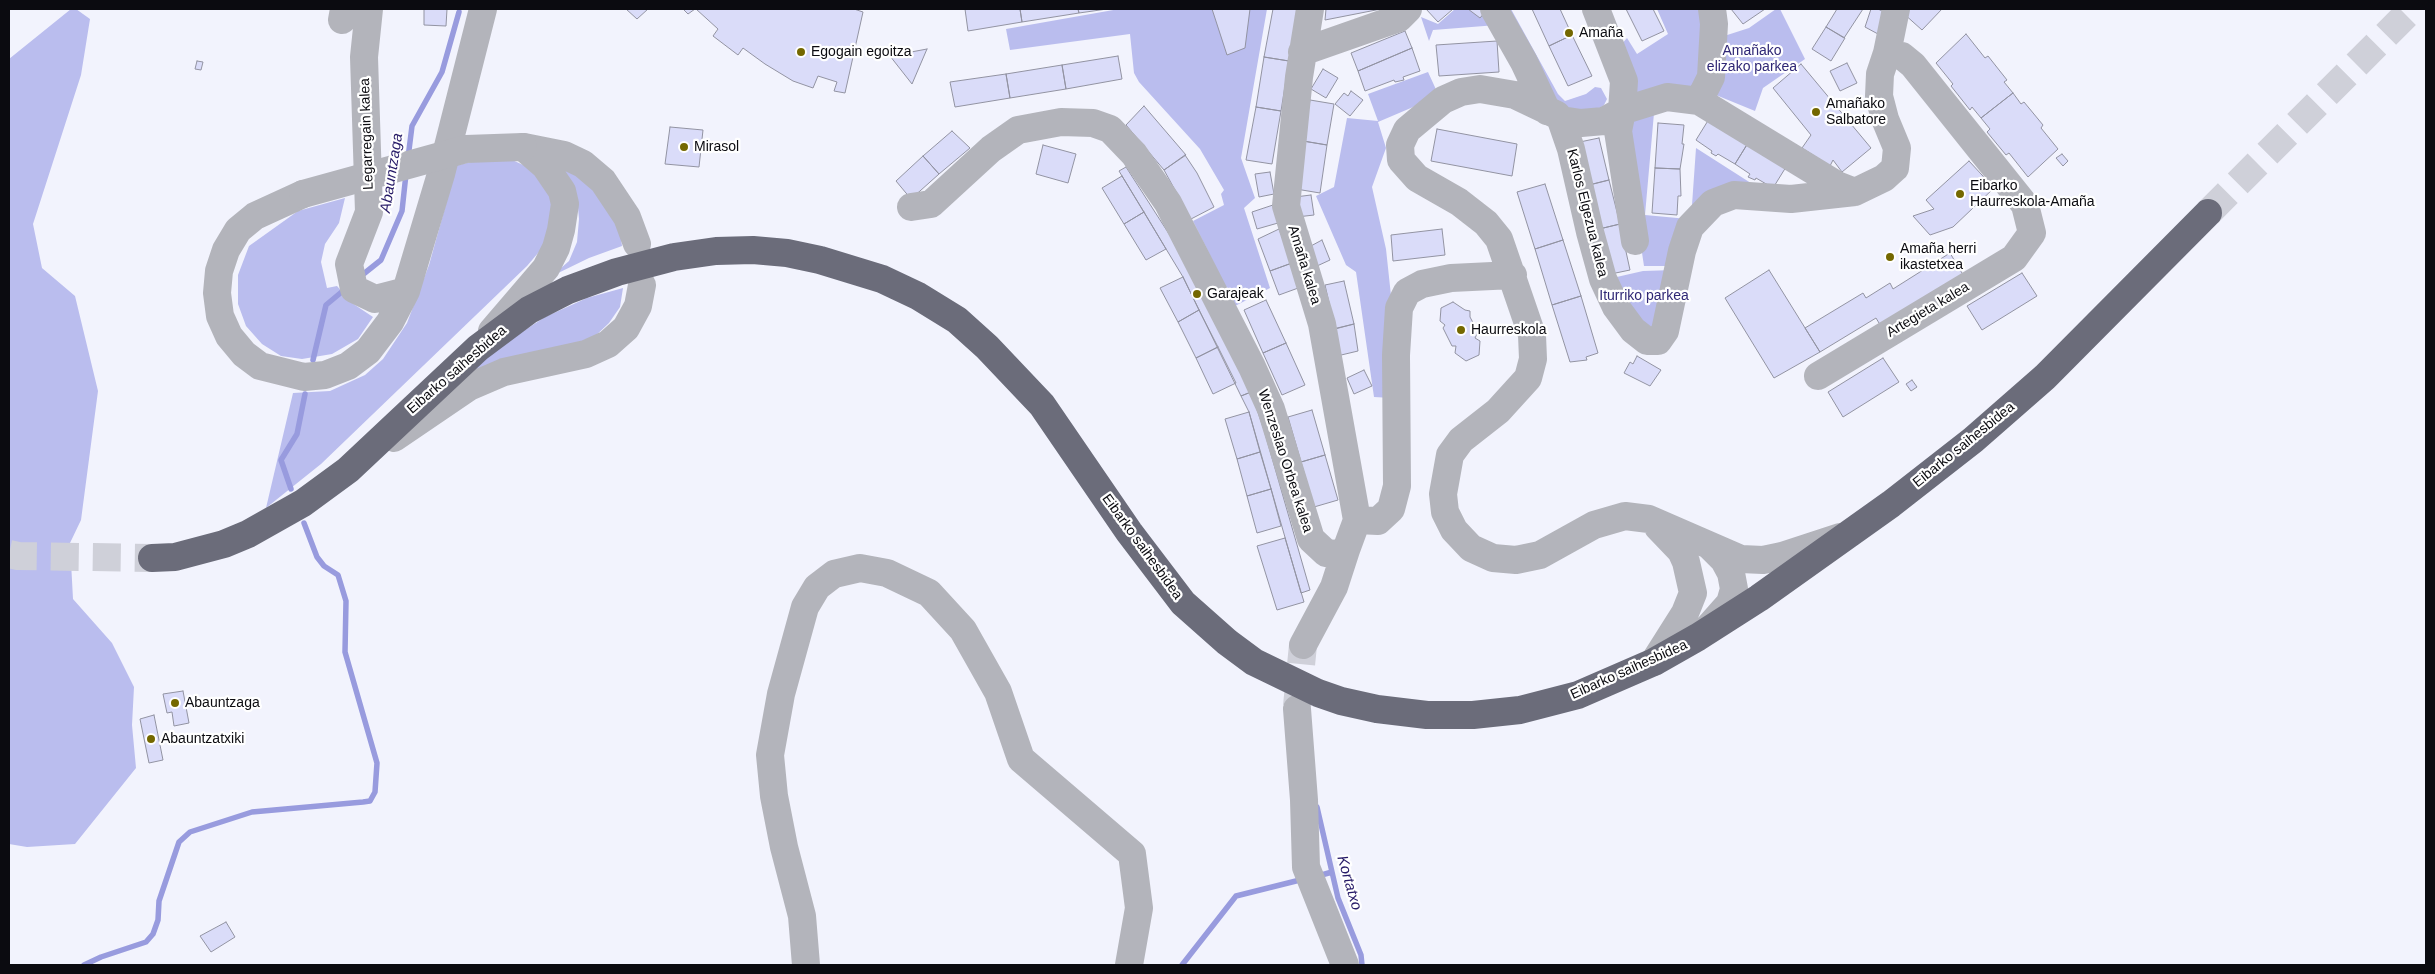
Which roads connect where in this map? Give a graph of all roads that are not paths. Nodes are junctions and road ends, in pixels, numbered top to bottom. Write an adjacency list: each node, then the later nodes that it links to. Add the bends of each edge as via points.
1 (369, 9): 22 (street, Legarregain kalea, via 364,57 369,212 349,264 354,289 375,299)
2 (484, 9): 22 (street, via 441,174)
3 (1310, 9): 9 (street, Amaña kalea)
4 (1408, 9): 9 (street, via 1399,18)
5 (1494, 9): 13 (street, Karlos Elgezua kalea)
6 (1596, 9): 12 (street, via 1624,81)
7 (1712, 9): 11 (street, via 1711,77)
8 (1896, 9): 10 (street)
9 (1302, 52): 27 (street, Amaña kalea, via 1286,206 1322,324)
10 (1887, 54): 15 (street, via 1880,74 1879,96 1897,148 1895,168 1884,178); 24 (street, Artegieta kalea, via 1902,56 1913,65 2026,206 2032,233 2014,258)
11 (1700, 100): 12 (street, via 1667,97); 15 (street, via 1837,185)
12 (1622, 111): 13 (street, via 1604,122 1581,123); 18 (street, via 1618,131)
13 (1554, 115): 15 (street, Karlos Elgezua kalea, via 1571,149 1603,279 1616,307 1633,330 1647,341 1658,341 1666,331 1690,228 1713,203 1734,195 1791,199); 20 (street, via 1515,95 1480,89 1461,92 1426,112 1408,130 1400,145 1401,160 1417,178 1459,202 1486,223 1499,239)
14 (523, 147): 19 (street, via 564,155 583,164 603,181 627,217); 22 (street, bridge, via 466,149 304,194 255,216 238,230 226,250 217,293 220,316 228,336 244,354 260,366 304,377 348,366 368,351 390,322); 23 (street, via 545,166 562,191 565,204 561,230 546,268)
15 (1855, 192)
16 (911, 207): 30 (street, Wenzeslao Orbea kalea, via 931,204 991,149 1018,130 1061,122 1093,123 1110,129 1134,154 1168,203 1252,367 1271,409 1311,538 1326,553)
17 (2208, 213): 28 (highway, Eibarko saihesbidea, via 2045,376 1965,446)
18 (1634, 241)
19 (637, 244)
20 (1514, 275): 26 (street, via 1532,335 1533,359 1528,378 1517,392 1461,440 1450,455 1443,494 1445,512 1454,530 1471,548 1493,558 1516,560 1540,555 1594,525 1625,516); 27 (street, via 1451,278 1422,284 1407,292 1399,308 1396,355 1397,486 1391,509 1378,521)
21 (642, 285): 25 (street, via 638,306 626,328 608,344 586,354 504,372 469,387)
22 (406, 291)
23 (478, 348): 25 (highway, Eibarko saihesbidea); 37 (highway, Eibarko saihesbidea, via 529,310 568,290 646,264 674,257 735,251 787,253 820,260 882,279 957,320 1042,405 1183,603 1254,662 1292,681 1341,701 1376,709 1473,716 1520,710 1578,695)
24 (1818, 376)
25 (348, 470): 31 (highway, Eibarko saihesbidea, via 303,503 248,534 196,553)
26 (1649, 519): 29 (street); 32 (street, via 1681,551)
27 (1357, 520): 30 (street)
28 (1846, 535): 29 (street, via 1763,560 1741,558); 33 (highway, Eibarko saihesbidea)
29 (1709, 545): 34 (street, via 1724,560 1731,573 1734,589)
30 (1346, 550): 36 (street, via 1334,588)
31 (152, 558)
32 (1690, 576): 34 (street, via 1705,594); 37 (street, via 1693,593 1690,603)
33 (1758, 598): 34 (street); 35 (highway, Eibarko saihesbidea)
34 (1730, 603): 35 (street)
35 (1698, 638): 37 (highway, Eibarko saihesbidea)
36 (1303, 646)
37 (1654, 662)
38 (1297, 709): 41 (street, via 1311,878)
39 (806, 965): 40 (street, via 802,916 784,847 770,755 781,694 805,607 818,587 834,574 860,568 887,573 929,593 963,630 998,692 1020,759 1132,854 1139,908)
40 (1129, 965)
41 (1345, 965)

